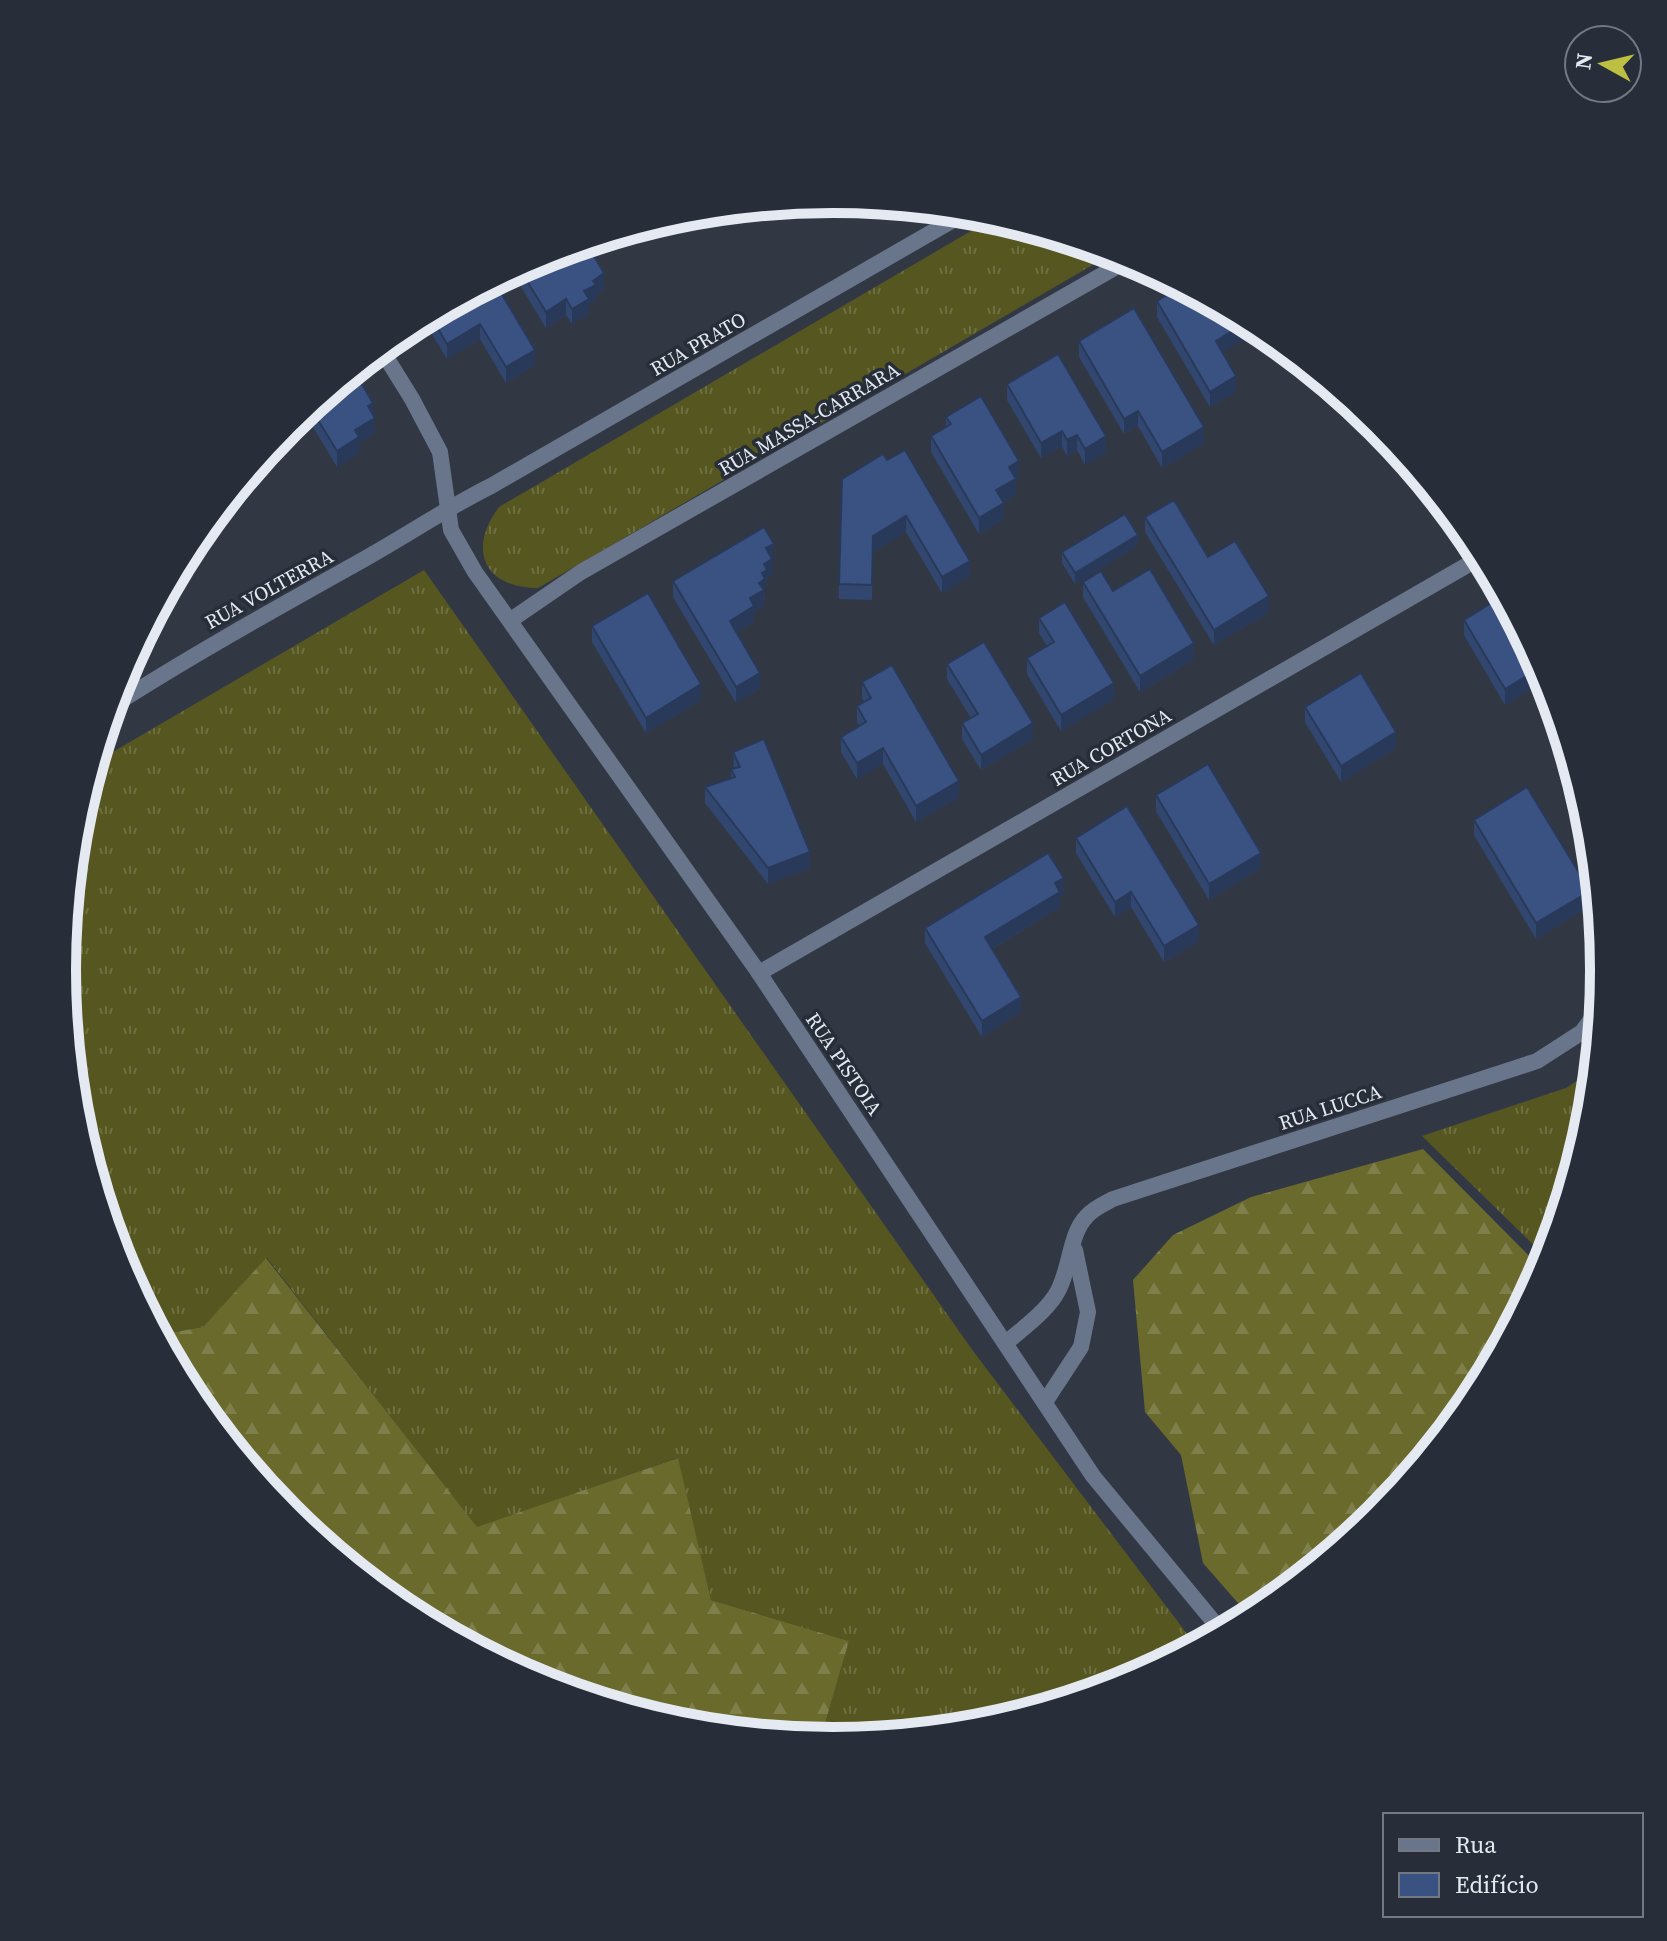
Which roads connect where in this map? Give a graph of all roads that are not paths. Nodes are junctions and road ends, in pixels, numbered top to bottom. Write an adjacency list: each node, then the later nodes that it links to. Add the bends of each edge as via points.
1 (949, 222): 4 (street, RUA PRATO)
2 (1115, 268): 6 (street, RUA MASSA-CARRARA, via 581,572)
3 (387, 359): 4 (street, RUA PISTOIA, via 440,452)
4 (448, 508): 6 (street, RUA PISTOIA, via 451,530); 7 (street, RUA VOLTERRA)
5 (1471, 563): 8 (street, RUA CORTONA)
6 (511, 620): 8 (street, RUA PISTOIA)
7 (128, 696)
8 (759, 973): 11 (street, RUA PISTOIA)
9 (1589, 1023): 10 (street, RUA LUCCA, via 1537,1061 1127,1192 1085,1217)
10 (1074, 1244): 11 (street, RUA LUCCA, via 1056,1294); 12 (street, via 1088,1312 1084,1335)
11 (1006, 1343): 12 (street, RUA PISTOIA)
12 (1045, 1402): 13 (street, RUA PISTOIA, via 1093,1476)
13 (1216, 1624)

